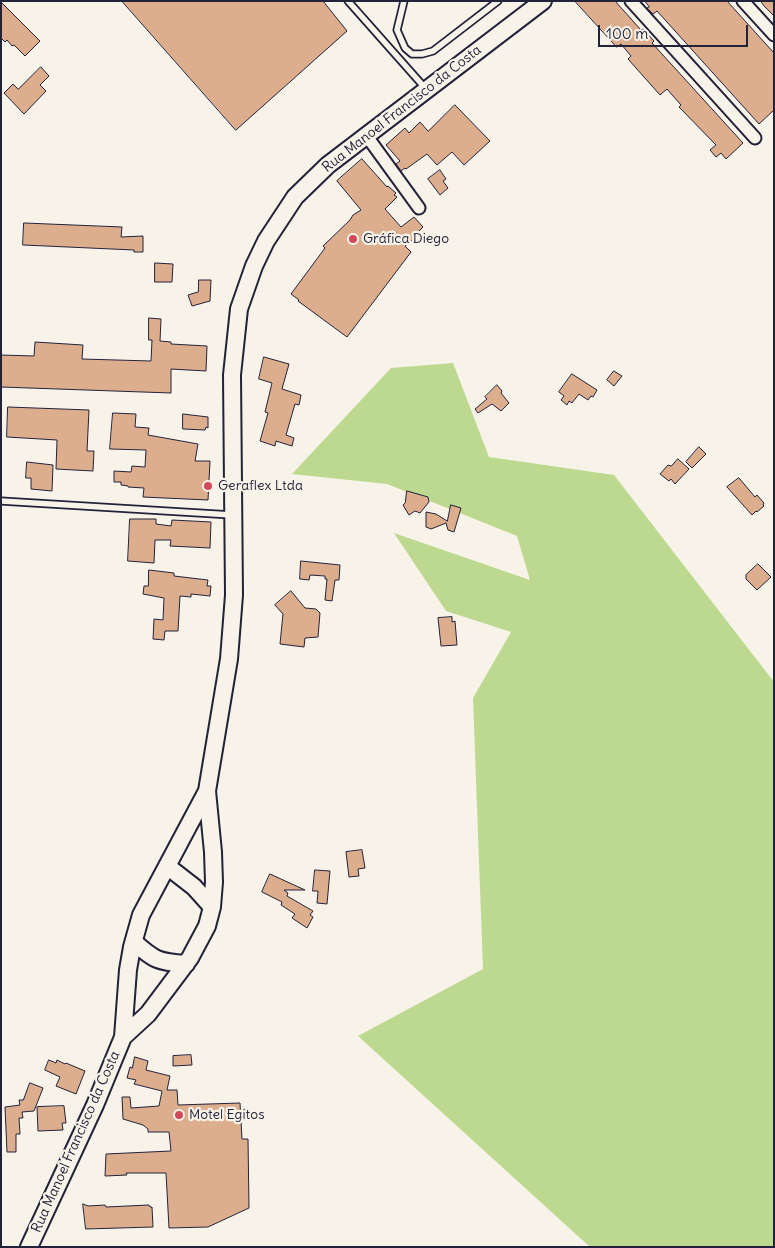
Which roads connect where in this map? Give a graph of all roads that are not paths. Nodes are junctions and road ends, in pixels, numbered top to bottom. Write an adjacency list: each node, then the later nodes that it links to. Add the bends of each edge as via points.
1 (348, 1): 9 (lane)
2 (404, 1): 8 (lane, via 397,30)
3 (498, 1): 8 (lane, via 433,51 412,54)
4 (543, 1): 10 (main road, Rua Manoel Francisco da Costa)
5 (631, 1): 12 (street)
6 (743, 1): 7 (street)
7 (774, 35)
8 (405, 48): 9 (lane)
9 (396, 56): 10 (lane)
10 (426, 89): 11 (main road, Rua Manoel Francisco da Costa)
11 (366, 135): 13 (street); 15 (main road, Rua Manoel Francisco da Costa, via 328,165 296,197 266,241 247,285 239,309 232,375)
12 (755, 138)
13 (419, 208)
14 (1, 501): 15 (lane)
15 (234, 515): 16 (main road, Rua Manoel Francisco da Costa, via 232,636)
16 (207, 791): 17 (main road, Rua Manoel Francisco da Costa); 18 (main road, Rua Manoel Francisco da Costa, via 213,852)
17 (167, 866): 18 (main road, via 194,887); 19 (main road, Rua Manoel Francisco da Costa, via 146,903)
18 (212, 907): 20 (main road, Rua Manoel Francisco da Costa, via 208,926)
19 (134, 942): 20 (main road, via 159,961); 21 (main road, Rua Manoel Francisco da Costa, via 128,970)
20 (186, 964): 21 (main road, Rua Manoel Francisco da Costa, via 148,1014)
21 (123, 1037): 22 (main road, Rua Manoel Francisco da Costa, via 95,1106)
22 (29, 1247)

